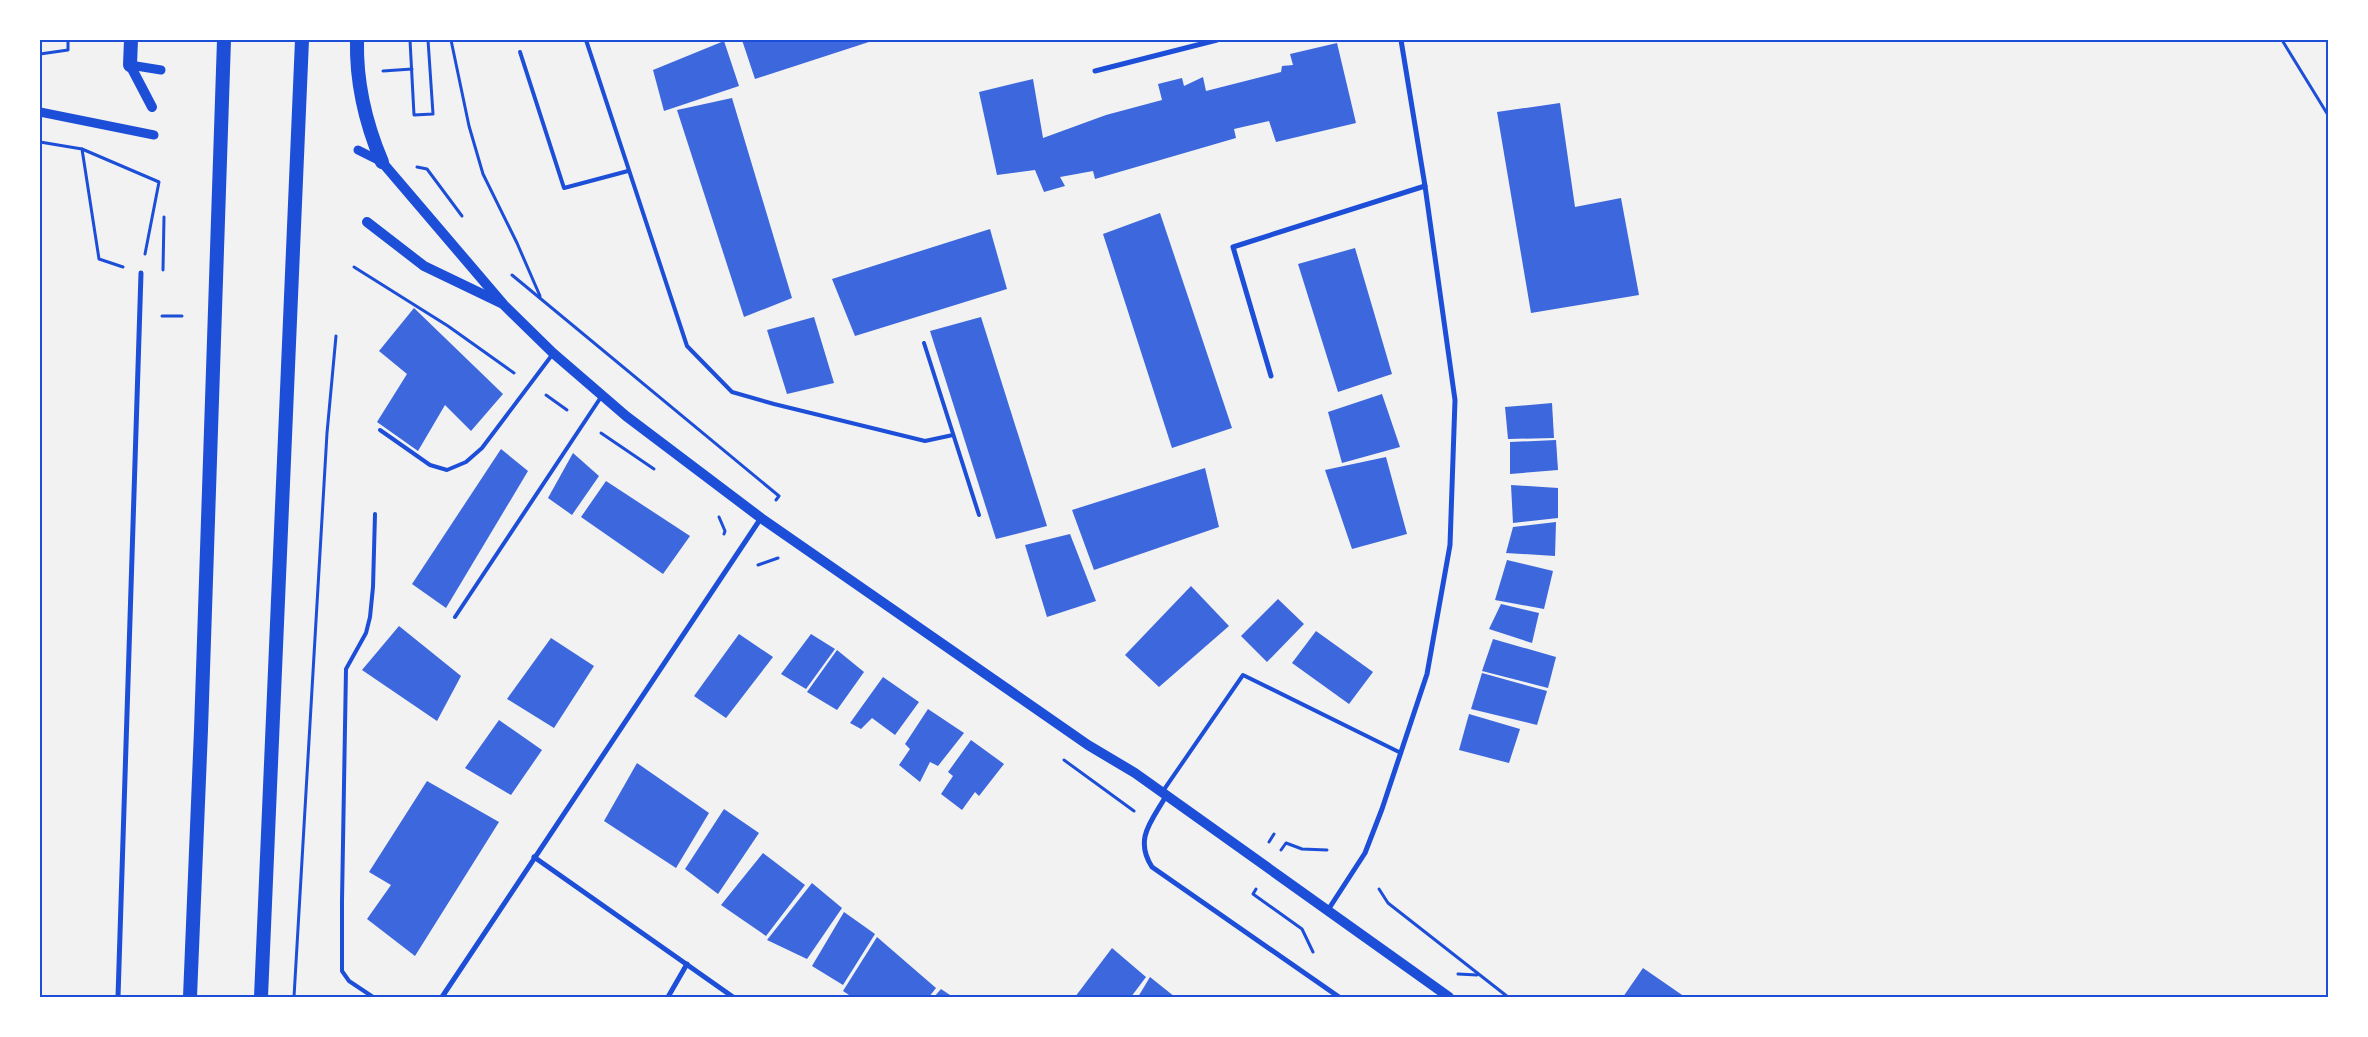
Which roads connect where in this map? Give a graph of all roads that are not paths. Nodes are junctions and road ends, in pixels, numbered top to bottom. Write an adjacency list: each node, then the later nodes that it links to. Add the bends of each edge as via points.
1 (131, 40): 9 (highway)
2 (224, 40): 38 (highway)
3 (302, 40): 39 (highway)
4 (357, 40): 16 (highway, via 362,102 368,128)
5 (586, 40): 17 (lane)
6 (1217, 40): 11 (street)
7 (1401, 40): 18 (street)
8 (520, 52): 17 (lane, via 564,188)
9 (130, 66): 10 (street); 12 (main road)
10 (161, 70)
11 (1095, 71)
12 (152, 107)
13 (40, 112): 14 (street)
14 (154, 135)
15 (358, 150): 16 (street)
16 (382, 162): 21 (main road)
17 (628, 171): 27 (lane, via 687,346 732,392 925,442)
18 (1425, 186): 24 (street, via 1233,247); 32 (street, via 1455,400 1450,545 1427,674)
19 (367, 222): 21 (main road, via 424,266)
20 (141, 273): 37 (street)
21 (504, 305): 23 (main road)
22 (924, 343): 27 (lane)
23 (553, 353): 25 (main road); 26 (lane, via 482,448 466,462 447,470 430,465)
24 (1271, 376)
25 (602, 395): 30 (main road); 31 (lane)
26 (380, 430)
27 (953, 435): 29 (lane)
28 (375, 514): 40 (lane, via 370,617 366,633 346,669 342,941 342,971 350,981)
29 (980, 514)
30 (761, 518): 33 (main road); 34 (street)
31 (454, 617)
32 (1401, 754): 33 (lane, via 1242,676); 35 (street, via 1365,853)
33 (1164, 795): 35 (main road); 44 (street, via 1143,841 1144,855 1152,867)
34 (534, 857): 36 (street); 41 (street)
35 (1328, 910): 45 (main road)
36 (687, 964): 42 (street); 43 (street)
37 (118, 997)
38 (190, 997)
39 (261, 997)
40 (373, 997)
41 (442, 997)
42 (668, 997)
43 (734, 997)
44 (1338, 997)
45 (1449, 997)

